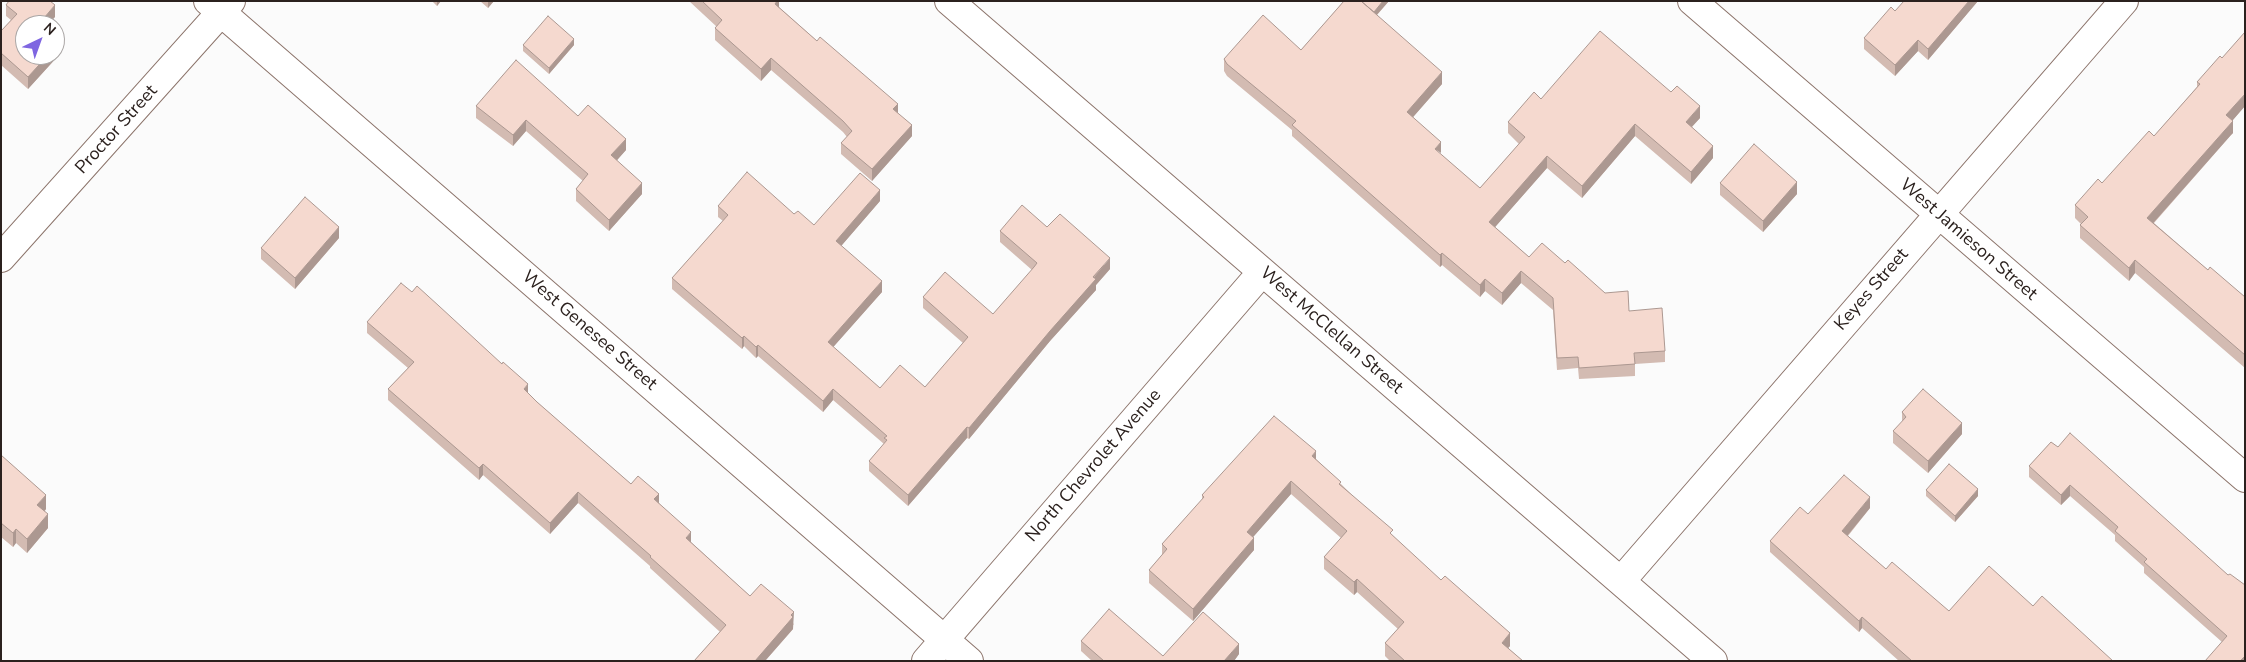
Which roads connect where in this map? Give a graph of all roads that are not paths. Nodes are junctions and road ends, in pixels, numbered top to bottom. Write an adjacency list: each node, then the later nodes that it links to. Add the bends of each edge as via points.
1 (949, 1): 7 (street, West McClellan Street)
2 (1692, 1): 5 (street, West Jamieson Street)
3 (2124, 1): 5 (street, Keyes Street)
4 (220, 5): 6 (street, Proctor Street); 10 (street, West Genesee Street)
5 (1938, 214): 8 (street, West Jamieson Street); 9 (street, Keyes Street)
6 (1, 258)
7 (1262, 272): 9 (street, West McClellan Street); 10 (street, North Chevrolet Avenue)
8 (2245, 478)
9 (1621, 581): 13 (street, West McClellan Street)
10 (944, 639): 11 (street, North Chevrolet Avenue); 12 (street, West Genesee Street)
11 (926, 661)
12 (969, 661)
13 (1713, 661)

